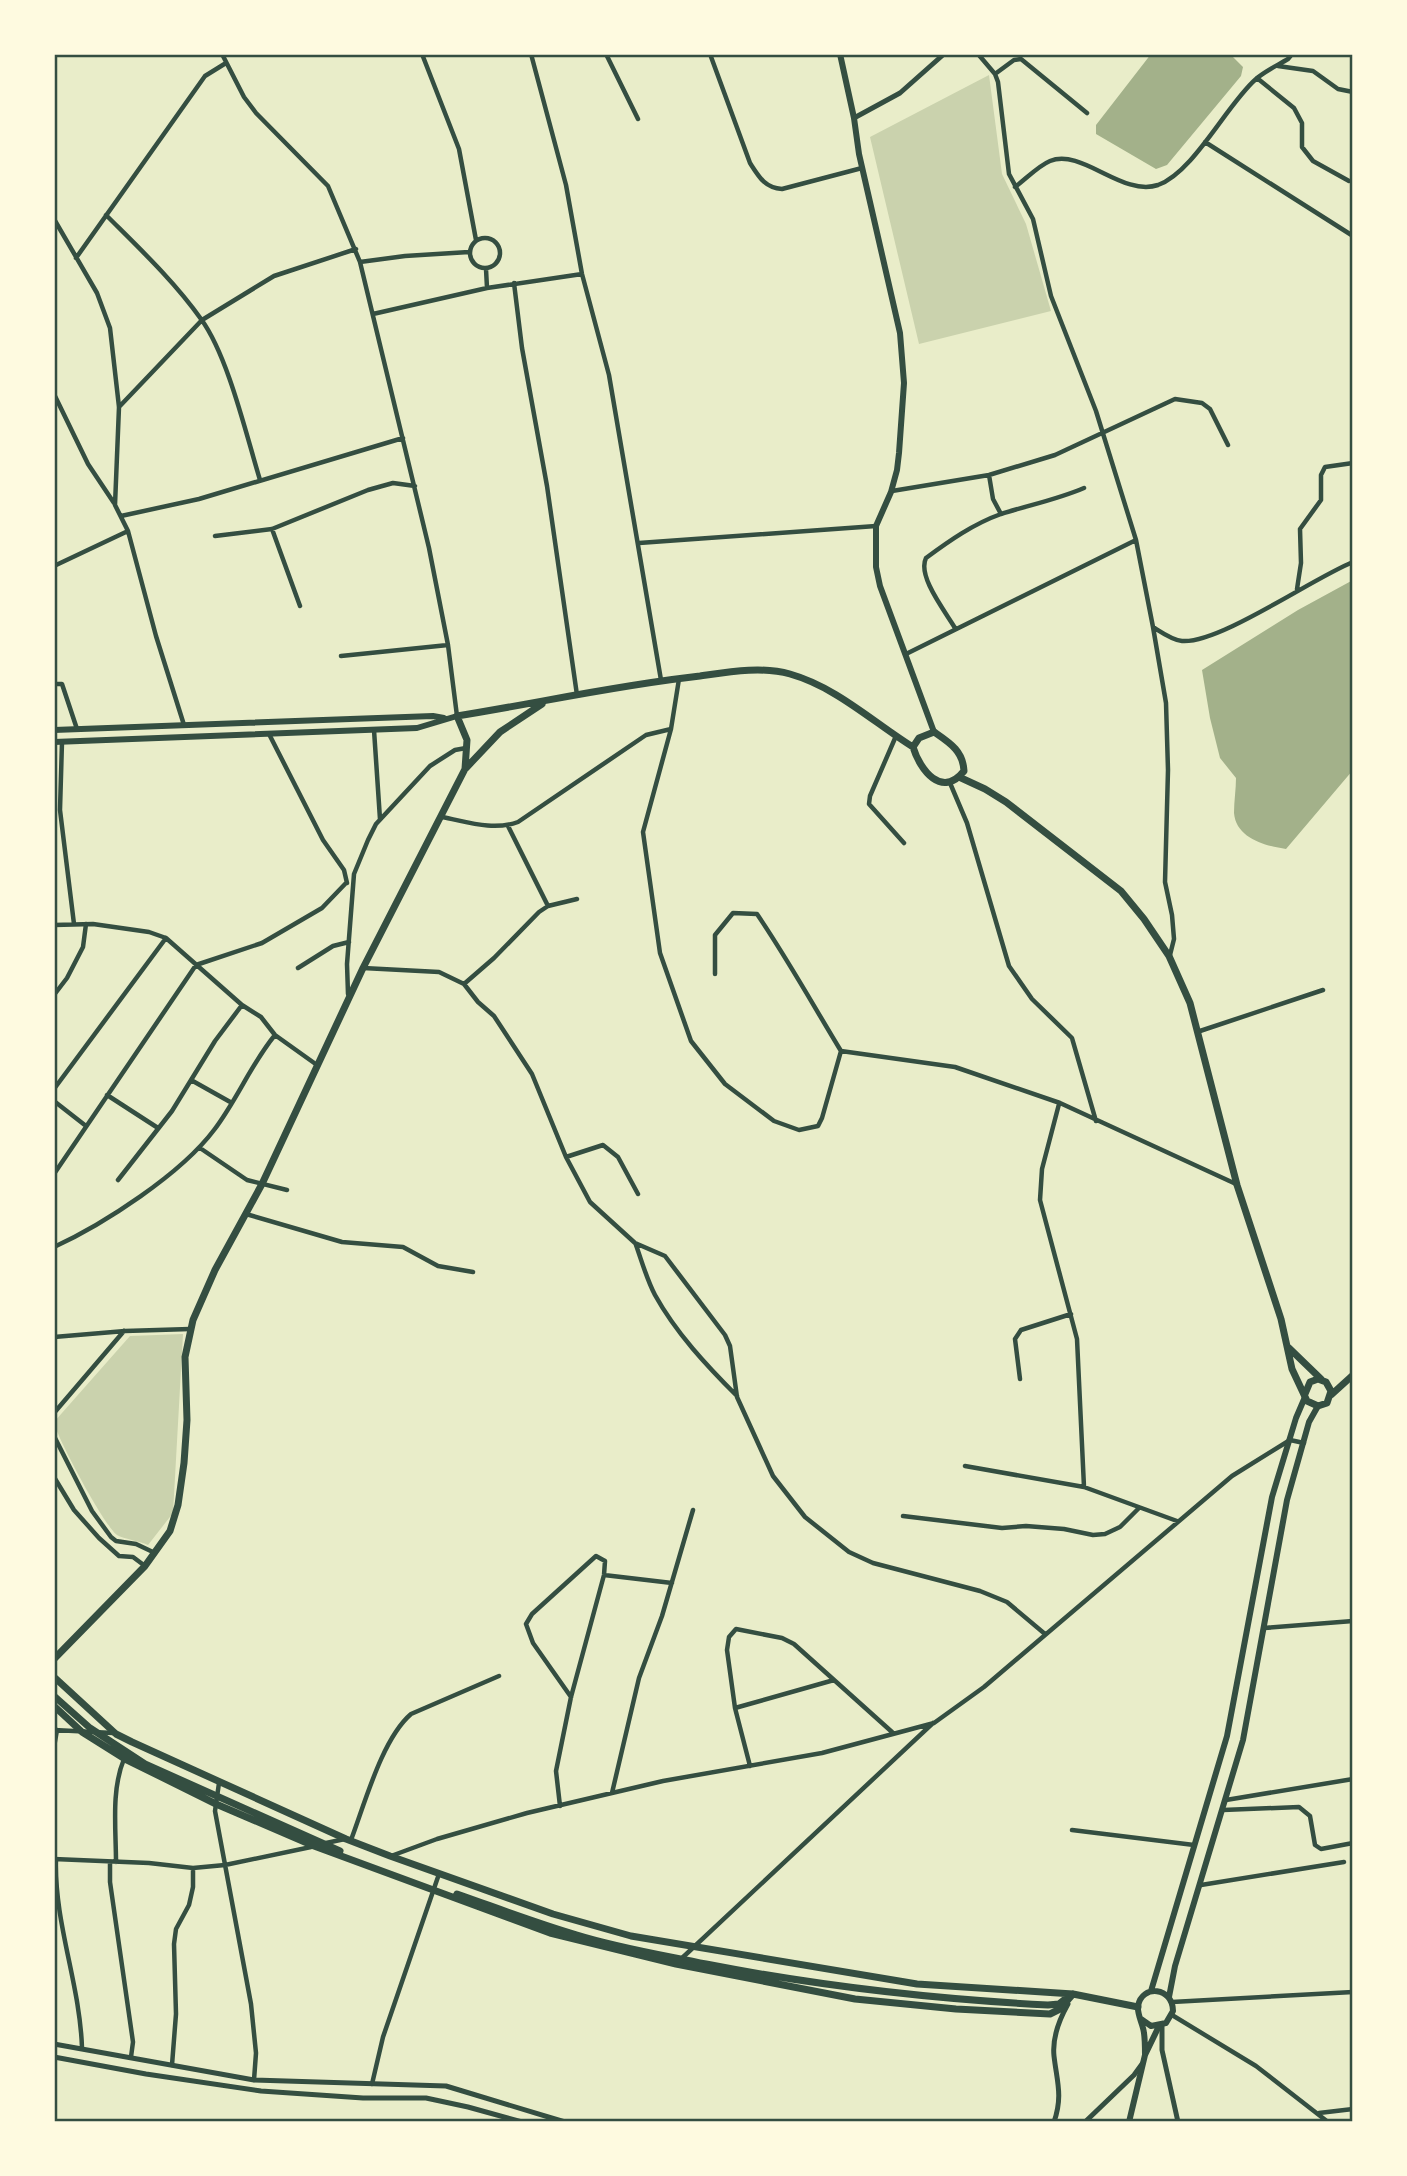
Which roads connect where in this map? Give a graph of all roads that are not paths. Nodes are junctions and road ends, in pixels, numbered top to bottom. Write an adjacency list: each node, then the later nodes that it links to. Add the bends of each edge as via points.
1 (55, 54): 11 (street)
2 (222, 54): 12 (street)
3 (422, 54): 27 (street, via 459,149)
4 (531, 54): 33 (street, via 566,185)
5 (606, 54): 19 (street)
6 (710, 54): 21 (street, via 750,163 771,189)
7 (840, 54): 18 (main road)
8 (944, 54): 18 (street, via 900,93)
9 (978, 54): 14 (street)
10 (1292, 54): 13 (street)
11 (54, 62)
12 (226, 63): 24 (street, via 205,76); 28 (street, via 256,113 328,186)
13 (1277, 66): 15 (street); 16 (street, via 1313,71 1338,89)
14 (995, 74): 17 (street, via 1021,59); 23 (street, via 1009,174)
15 (1257, 78): 20 (street); 22 (street, via 1294,107 1302,123 1302,147 1313,161)
16 (1353, 92)
17 (1087, 113)
18 (854, 118): 21 (main road)
19 (638, 119)
20 (1205, 142): 23 (street, via 1173,177 1157,185 1142,187 1069,159 1050,161); 26 (street)
21 (863, 168): 48 (main road, via 900,333 904,383)
22 (1349, 181)
23 (1015, 187): 40 (street, via 1033,219 1051,296)
24 (106, 215): 30 (street); 37 (street)
25 (54, 219): 30 (street)
26 (1353, 236)
27 (476, 240): 29 (street); 32 (street, via 492,239 500,252 499,260)
28 (356, 249): 31 (street); 37 (street, via 274,276)
29 (469, 252): 31 (street); 32 (street, via 474,264)
30 (76, 258): 39 (street, via 97,293 110,328)
31 (360, 262): 36 (street)
32 (486, 269): 35 (street)
33 (582, 274): 34 (street); 57 (street, via 609,375)
34 (514, 283): 35 (street); 70 (street)
35 (487, 288): 36 (street)
36 (373, 313): 41 (street)
37 (202, 320): 39 (street); 45 (street, via 223,362)
38 (54, 394): 49 (street, via 88,464)
39 (119, 407): 49 (street)
40 (1103, 434): 42 (street, via 1175,399 1191,400 1210,409); 44 (street, via 1055,455); 56 (street)
41 (403, 438): 45 (street); 46 (street)
42 (1228, 445)
43 (1353, 463): 60 (street, via 1325,467 1321,475 1321,500 1300,529)
44 (989, 475): 48 (street); 50 (street)
45 (260, 480): 51 (street)
46 (415, 486): 53 (street, via 393,483 368,490); 64 (street)
47 (1084, 488): 50 (street)
48 (891, 492): 52 (main road)
49 (115, 505): 51 (street)
50 (1000, 514): 63 (street, via 976,524 922,565)
51 (121, 516): 54 (street)
52 (876, 526): 57 (street); 65 (main road, via 880,586)
53 (272, 529): 55 (street); 61 (street)
54 (128, 531): 59 (street); 74 (street)
55 (215, 536)
56 (1136, 540): 62 (street); 63 (street)
57 (639, 543): 68 (street)
58 (1353, 562): 60 (street)
59 (54, 566)
60 (1297, 590): 62 (street, via 1199,638 1182,641)
61 (300, 606)
62 (1153, 627): 101 (street, via 1166,703 1165,882 1174,939)
63 (955, 628): 65 (street)
64 (448, 645): 66 (street); 72 (street)
65 (906, 654): 79 (main road)
66 (341, 656)
67 (680, 678): 68 (main road); 76 (street); 81 (main road, via 732,672 788,673 830,691)
68 (661, 680): 70 (main road)
69 (54, 684): 78 (street, via 62,684)
70 (577, 695): 71 (main road)
71 (546, 702): 72 (main road); 85 (main road, via 500,732)
72 (457, 716): 73 (main road); 84 (main road)
73 (444, 719): 74 (main road); 75 (main road, via 417,728)
74 (184, 725): 78 (main road)
75 (374, 729): 80 (main road); 89 (street)
76 (671, 729): 90 (street, via 646,735); 113 (street, via 643,832 660,953 691,1041 725,1084 774,1121 799,1130 818,1126)
77 (54, 730): 78 (main road)
78 (77, 730)
79 (934, 732): 83 (main road, via 919,738); 86 (main road, via 959,753 964,771)
80 (269, 733): 82 (main road); 92 (street, via 323,840 344,870)
81 (896, 736): 83 (main road); 91 (street, via 869,804)
82 (58, 742): 98 (street, via 60,810)
83 (913, 747): 87 (main road, via 932,778)
84 (467, 748): 85 (main road); 89 (street, via 430,766)
85 (465, 769): 88 (main road)
86 (959, 777): 87 (main road); 101 (main road, via 1006,802 1121,891)
87 (950, 783): 121 (street, via 983,872 1009,966 1032,999 1072,1038)
88 (442, 817): 90 (street); 104 (main road)
89 (380, 820): 93 (street, via 360,857)
90 (508, 826): 95 (street)
91 (904, 843)
92 (346, 883): 93 (street); 102 (street, via 322,908 262,943)
93 (353, 888): 100 (street)
94 (577, 899): 95 (street)
95 (548, 906): 106 (street)
96 (86, 924): 98 (street); 99 (street); 108 (street, via 83,947)
97 (54, 925): 98 (street)
98 (74, 925)
99 (166, 938): 102 (street); 116 (street)
100 (349, 942): 103 (street, via 333,946); 109 (street)
101 (1169, 956): 111 (main road)
102 (196, 965): 110 (street); 117 (street)
103 (298, 968)
104 (363, 968): 106 (street, via 439,972); 109 (main road)
105 (715, 974): 113 (street, via 715,935 733,913 757,914)
106 (464, 984): 125 (street, via 494,1016 532,1074)
107 (1324, 990): 111 (street)
108 (54, 995)
109 (347, 1002): 114 (main road)
110 (242, 1005): 112 (street, via 261,1017); 115 (street)
111 (1196, 1033): 129 (main road)
112 (275, 1035): 114 (street); 120 (street)
113 (841, 1051): 119 (street, via 956,1067)
114 (317, 1065): 128 (main road)
115 (191, 1080): 120 (street); 123 (street)
116 (54, 1089)
117 (107, 1095): 122 (street); 123 (street)
118 (54, 1101): 122 (street)
119 (1059, 1103): 121 (street); 136 (street, via 1042,1169 1040,1200)
120 (232, 1104): 124 (street)
121 (1097, 1122): 129 (street)
122 (86, 1126): 126 (street)
123 (159, 1128): 127 (street)
124 (200, 1148): 128 (street, via 247,1180); 134 (street, via 108,1218)
125 (566, 1157): 131 (street, via 603,1145 618,1157); 133 (street, via 590,1202)
126 (54, 1174)
127 (118, 1180)
128 (262, 1184): 130 (street); 132 (main road)
129 (1237, 1185): 140 (main road)
130 (287, 1190)
131 (638, 1194)
132 (244, 1214): 135 (street, via 342,1242 403,1247 438,1266); 137 (main road)
133 (635, 1244): 146 (street, via 662,1305); 146 (street, via 665,1256 726,1335)
134 (54, 1247)
135 (473, 1272)
136 (1072, 1314): 142 (street, via 1021,1330 1016,1339); 154 (street)
137 (190, 1329): 138 (street); 159 (main road, via 178,1505 170,1531)
138 (125, 1331): 139 (street); 148 (street)
139 (54, 1337)
140 (1289, 1348): 143 (main road); 144 (main road, via 1292,1369)
141 (1351, 1376): 143 (main road); 145 (main road)
142 (1020, 1379)
143 (1324, 1381): 144 (main road, via 1310,1382); 145 (main road)
144 (1305, 1395): 147 (main road); 150 (main road)
145 (1331, 1395): 147 (main road, via 1327,1403)
146 (737, 1396): 165 (street, via 773,1476 805,1517 849,1552 1007,1602)
147 (1318, 1406): 151 (main road)
148 (54, 1413)
149 (54, 1436): 159 (street, via 92,1511 111,1536)
150 (1290, 1440): 151 (street); 158 (street, via 1232,1476); 192 (main road, via 1272,1497 1227,1736)
151 (1304, 1443): 164 (main road, via 1287,1500)
152 (965, 1466): 154 (street)
153 (54, 1477): 160 (street, via 80,1519 99,1538 119,1556 134,1557)
154 (1084, 1488): 155 (street)
155 (1139, 1508): 157 (street, via 1120,1527 1093,1535); 158 (street)
156 (693, 1510): 162 (street)
157 (903, 1516)
158 (1177, 1521): 165 (street)
159 (155, 1553): 160 (main road)
160 (145, 1566): 166 (main road)
161 (604, 1575): 162 (street); 171 (street); 171 (street, via 604,1561 596,1556 526,1624 533,1643)
162 (672, 1583): 184 (street, via 639,1678)
163 (1353, 1621): 164 (street)
164 (1264, 1628): 185 (main road, via 1244,1740)
165 (1045, 1634): 174 (street)
166 (54, 1659)
167 (499, 1676): 190 (street, via 402,1722)
168 (54, 1677): 178 (main road)
169 (834, 1680): 173 (street); 173 (street, via 794,1644 736,1629 727,1650); 177 (street)
170 (54, 1696): 207 (main road, via 118,1747 199,1790 351,1855 577,1935 745,1972 878,1992 1048,2005 1059,2004)
171 (571, 1697): 187 (street, via 556,1771)
172 (54, 1706): 176 (main road)
173 (735, 1708): 181 (street)
174 (934, 1723): 177 (street); 203 (street)
175 (56, 1730): 176 (street); 179 (street)
176 (82, 1732): 178 (street); 180 (main road)
177 (892, 1732): 181 (street, via 822,1753)
178 (116, 1734): 183 (main road)
179 (54, 1747)
180 (125, 1759): 186 (main road); 197 (street, via 117,1788)
181 (750, 1766): 184 (street)
182 (1353, 1779): 185 (street)
183 (219, 1783): 186 (street); 190 (main road)
184 (612, 1793): 187 (street)
185 (1226, 1800): 188 (main road)
186 (216, 1804): 193 (main road); 198 (street)
187 (560, 1806): 194 (street)
188 (1223, 1810): 191 (street, via 1299,1807 1310,1816 1315,1845 1321,1849); 201 (main road)
189 (1072, 1830): 192 (street)
190 (348, 1840): 193 (street); 194 (main road)
191 (1353, 1843)
192 (1194, 1844): 205 (main road)
193 (314, 1846): 198 (street); 202 (main road)
194 (390, 1856): 200 (main road)
195 (55, 1859): 197 (street); 214 (street, via 55,1884 81,2017)
196 (1344, 1861): 201 (street)
197 (113, 1862): 199 (street); 216 (street, via 110,1882 133,2042)
198 (225, 1865): 199 (street); 219 (street, via 251,2004)
199 (193, 1868): 218 (street, via 189,1905 176,1929 174,1944)
200 (439, 1874): 202 (street); 203 (main road, via 553,1914)
201 (1201, 1885): 208 (main road, via 1175,1966)
202 (433, 1890): 204 (main road, via 550,1933); 220 (street, via 383,2037)
203 (691, 1948): 204 (street); 207 (main road, via 917,1984)
204 (676, 1965): 207 (main road, via 855,1999 956,2009 1050,2014)
205 (1152, 1991): 208 (main road); 209 (main road, via 1142,1997)
206 (1353, 1992): 208 (street)
207 (1073, 1994): 209 (main road); 225 (street, via 1055,2036 1060,2105)
208 (1171, 1999): 210 (main road)
209 (1138, 2007): 211 (main road)
210 (1172, 2015): 212 (main road); 222 (street, via 1256,2066)
211 (1141, 2019): 212 (main road); 217 (main road)
212 (1161, 2026): 217 (main road); 228 (street)
213 (54, 2044): 214 (street)
214 (82, 2048): 216 (street)
215 (54, 2057): 223 (street, via 269,2092 426,2098)
216 (131, 2057): 218 (street)
217 (1144, 2058): 226 (street, via 1134,2075); 227 (main road)
218 (172, 2065): 219 (street)
219 (254, 2080): 220 (street)
220 (372, 2084): 224 (street, via 446,2086)
221 (1353, 2109): 222 (street)
222 (1318, 2113): 229 (street)
223 (522, 2122)
224 (565, 2122)
225 (1054, 2122)
226 (1085, 2122)
227 (1129, 2122)
228 (1178, 2122)
229 (1328, 2122)

